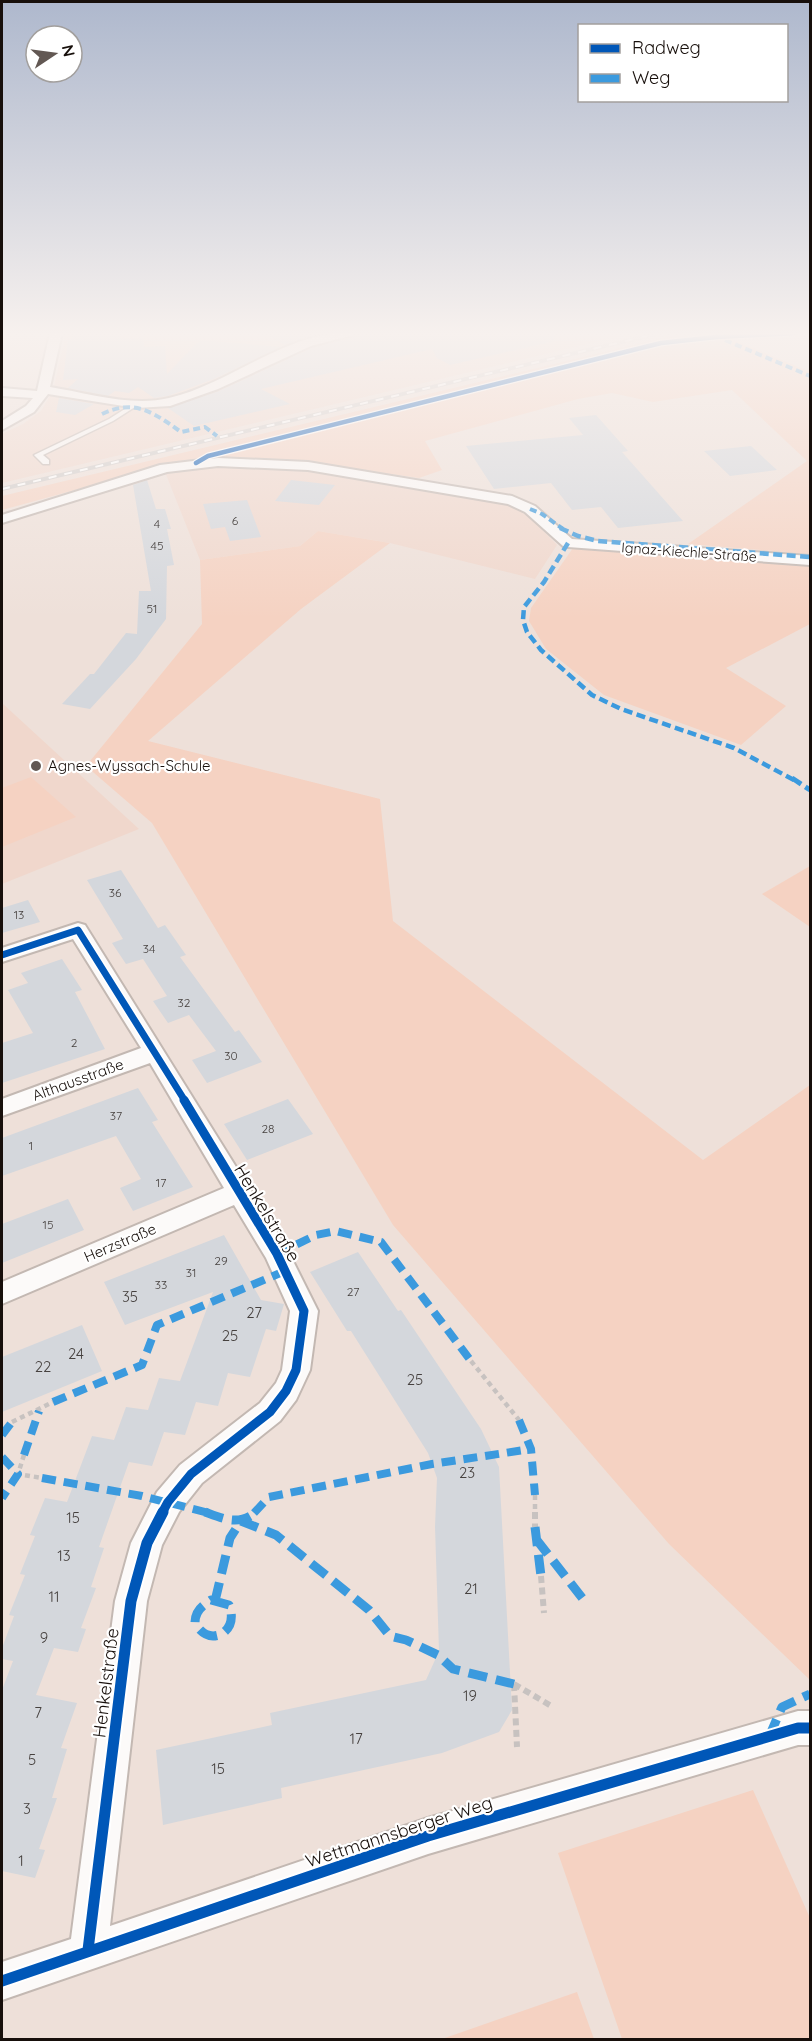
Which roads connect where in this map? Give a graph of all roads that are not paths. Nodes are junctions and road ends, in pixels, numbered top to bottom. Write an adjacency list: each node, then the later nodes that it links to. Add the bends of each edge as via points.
1 (94, 428): 2 (lane, via 38,455)
2 (46, 462)
3 (2, 519): 4 (street, Ignaz-Kiechle-Straße, via 165,468 248,462 308,466 512,500 530,509 568,543)
4 (810, 561)
5 (2, 955): 6 (street, Henkelstraße, via 78,930)
6 (155, 1052): 7 (street, Althausstraße); 8 (street, Henkelstraße)
7 (2, 1108)
8 (238, 1192): 9 (street, Herzstraße); 11 (street, Henkelstraße, via 277,1254 304,1311 296,1370 270,1412 191,1474 168,1502 147,1543 131,1601)
9 (2, 1293)
10 (810, 1728): 11 (street, Wettmannsberger Weg, via 798,1728 428,1836)
11 (88, 1950): 12 (street, Wettmannsberger Weg)
12 (2, 1981)

